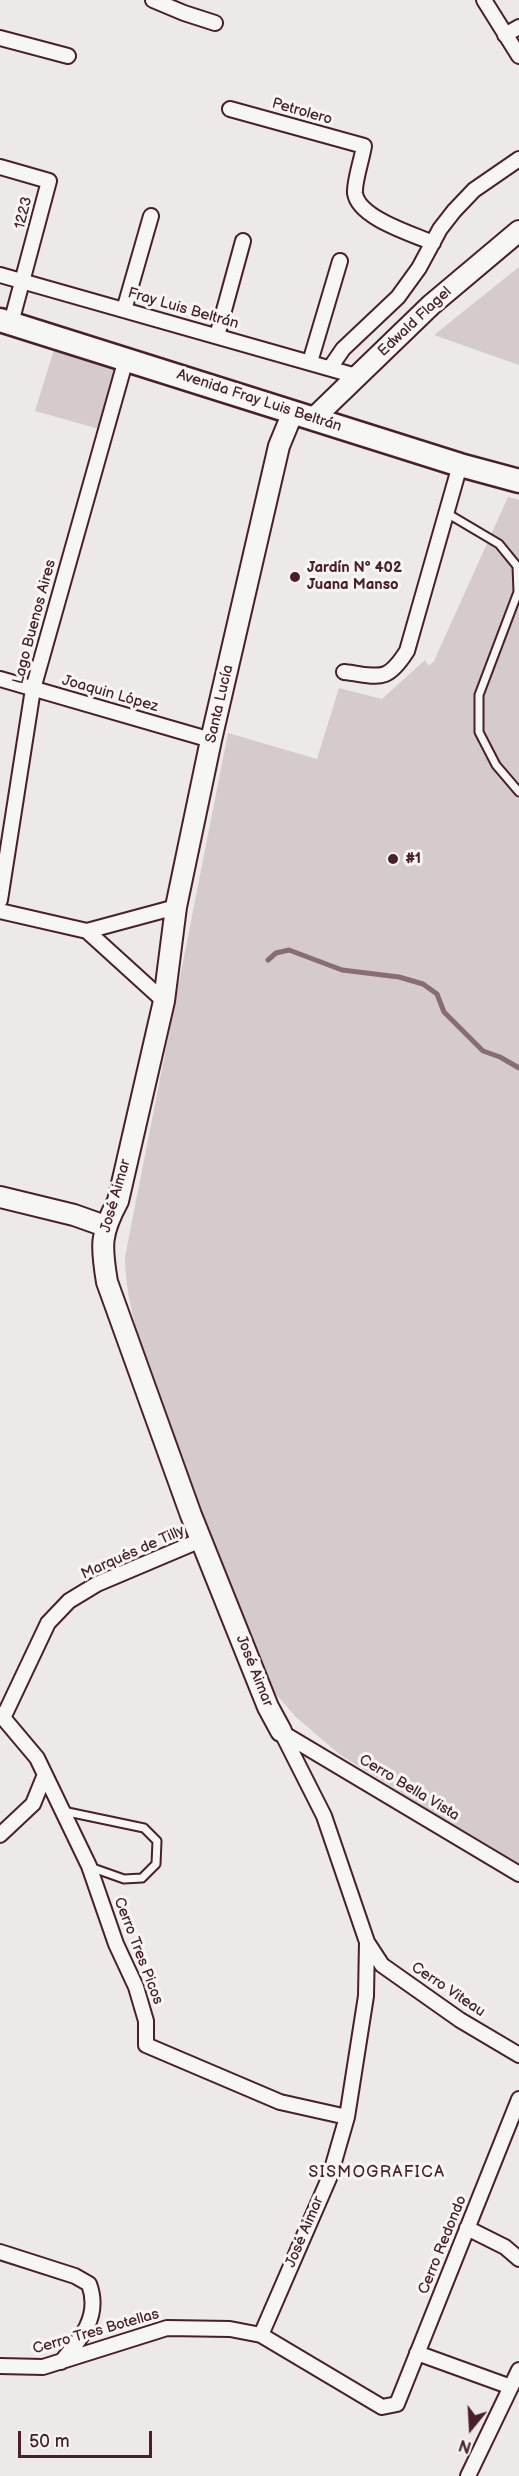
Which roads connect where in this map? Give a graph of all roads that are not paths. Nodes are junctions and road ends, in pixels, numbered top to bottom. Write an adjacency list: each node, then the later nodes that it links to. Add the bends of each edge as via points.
1 (153, 0): 3 (street)
2 (484, 0): 5 (street)
3 (215, 23)
4 (519, 27): 5 (street)
5 (505, 35): 8 (street)
6 (0, 38): 7 (street)
7 (68, 56)
8 (519, 56)
9 (230, 109): 15 (street, Petrolero, via 364,147 355,193 358,203 372,216)
10 (519, 159): 15 (street, Edwald Flagel, via 474,190)
11 (0, 167): 18 (street, 1223, via 49,181)
12 (151, 216): 19 (street)
13 (519, 231): 25 (street, Edwald Flagel, via 430,305)
14 (243, 241): 21 (street)
15 (433, 243): 24 (street, Edwald Flagel, via 398,297 343,349)
16 (340, 261): 23 (street)
17 (0, 275): 18 (street, Fray Luis Beltrán)
18 (23, 281): 19 (street, Fray Luis Beltrán); 20 (street, 1223)
19 (124, 310): 21 (street, Fray Luis Beltrán)
20 (6, 322): 22 (main road, Avenida Fray Luis Beltrán)
21 (216, 336): 23 (street, Fray Luis Beltrán)
22 (126, 359): 26 (main road, Avenida Fray Luis Beltrán); 33 (street, Lago Buenos Aires)
23 (310, 362): 24 (street, Fray Luis Beltrán)
24 (330, 368): 25 (street, Fray Luis Beltrán)
25 (356, 376): 27 (street, Edwald Flagel)
26 (293, 412): 27 (main road, Avenida Fray Luis Beltrán); 34 (street, Santa Lucía, via 279,446)
27 (315, 418): 28 (main road, Avenida Fray Luis Beltrán)
28 (460, 465): 29 (main road, Avenida Fray Luis Beltrán); 30 (street)
29 (519, 481)
30 (445, 512): 31 (street, via 407,651 397,668 383,676); 35 (lane, via 499,544 517,566 519,592 479,695 479,732 496,765)
31 (344, 672)
32 (0, 679): 33 (street, Joaquin López)
33 (33, 689): 34 (street, Joaquin López); 36 (street, Lago Buenos Aires)
34 (211, 740): 37 (street, Santa Lucía)
35 (519, 792)
36 (0, 900)
37 (176, 907): 39 (street); 40 (street, Santa Lucía)
38 (0, 911): 39 (street)
39 (87, 931): 40 (street)
40 (164, 1001): 42 (street, José Aimar, via 118,1202)
41 (0, 1197): 42 (street)
42 (105, 1226): 43 (street, José Aimar, via 103,1257 107,1282)
43 (201, 1540): 44 (street, Marqués de Tilly, via 97,1584 69,1601 48,1623); 45 (street, José Aimar)
44 (1, 1715): 46 (street, Cerro Tres Picos, via 37,1758)
45 (281, 1731): 50 (street, Cerro Bella Vista); 51 (street, José Aimar, via 324,1816)
46 (44, 1777): 47 (street, Cerro Tres Picos); 48 (street, via 33,1804)
47 (63, 1811): 49 (street, Cerro Tres Picos); 49 (lane, via 144,1828 157,1841 156,1864 142,1878 124,1879)
48 (0, 1835)
49 (89, 1866): 54 (street, Cerro Tres Picos, via 116,1944 136,1987 146,2021 146,2045 280,2102)
50 (519, 1874)
51 (367, 1942): 52 (street, Cerro Viteau, via 382,1965 460,2020); 54 (street, José Aimar, via 366,1996)
52 (519, 2055)
53 (519, 2099): 55 (street, Cerro Redondo)
54 (347, 2117): 58 (street, José Aimar, via 330,2175)
55 (467, 2228): 57 (street, via 505,2247); 59 (street, Cerro Redondo)
56 (0, 2252): 60 (street, via 89,2284 94,2295 93,2315 84,2336)
57 (519, 2259)
58 (261, 2335): 60 (street, Cerro Tres Botellas, via 230,2329 167,2328); 64 (street, Cerro Tres Botellas, via 382,2407)
59 (417, 2354): 63 (street); 64 (street, Cerro Redondo)
60 (61, 2362): 61 (street, Cerro Tres Botellas, via 43,2367)
61 (0, 2366)
62 (519, 2370): 63 (street)
63 (511, 2386): 65 (street)
64 (397, 2404)
65 (468, 2476)

